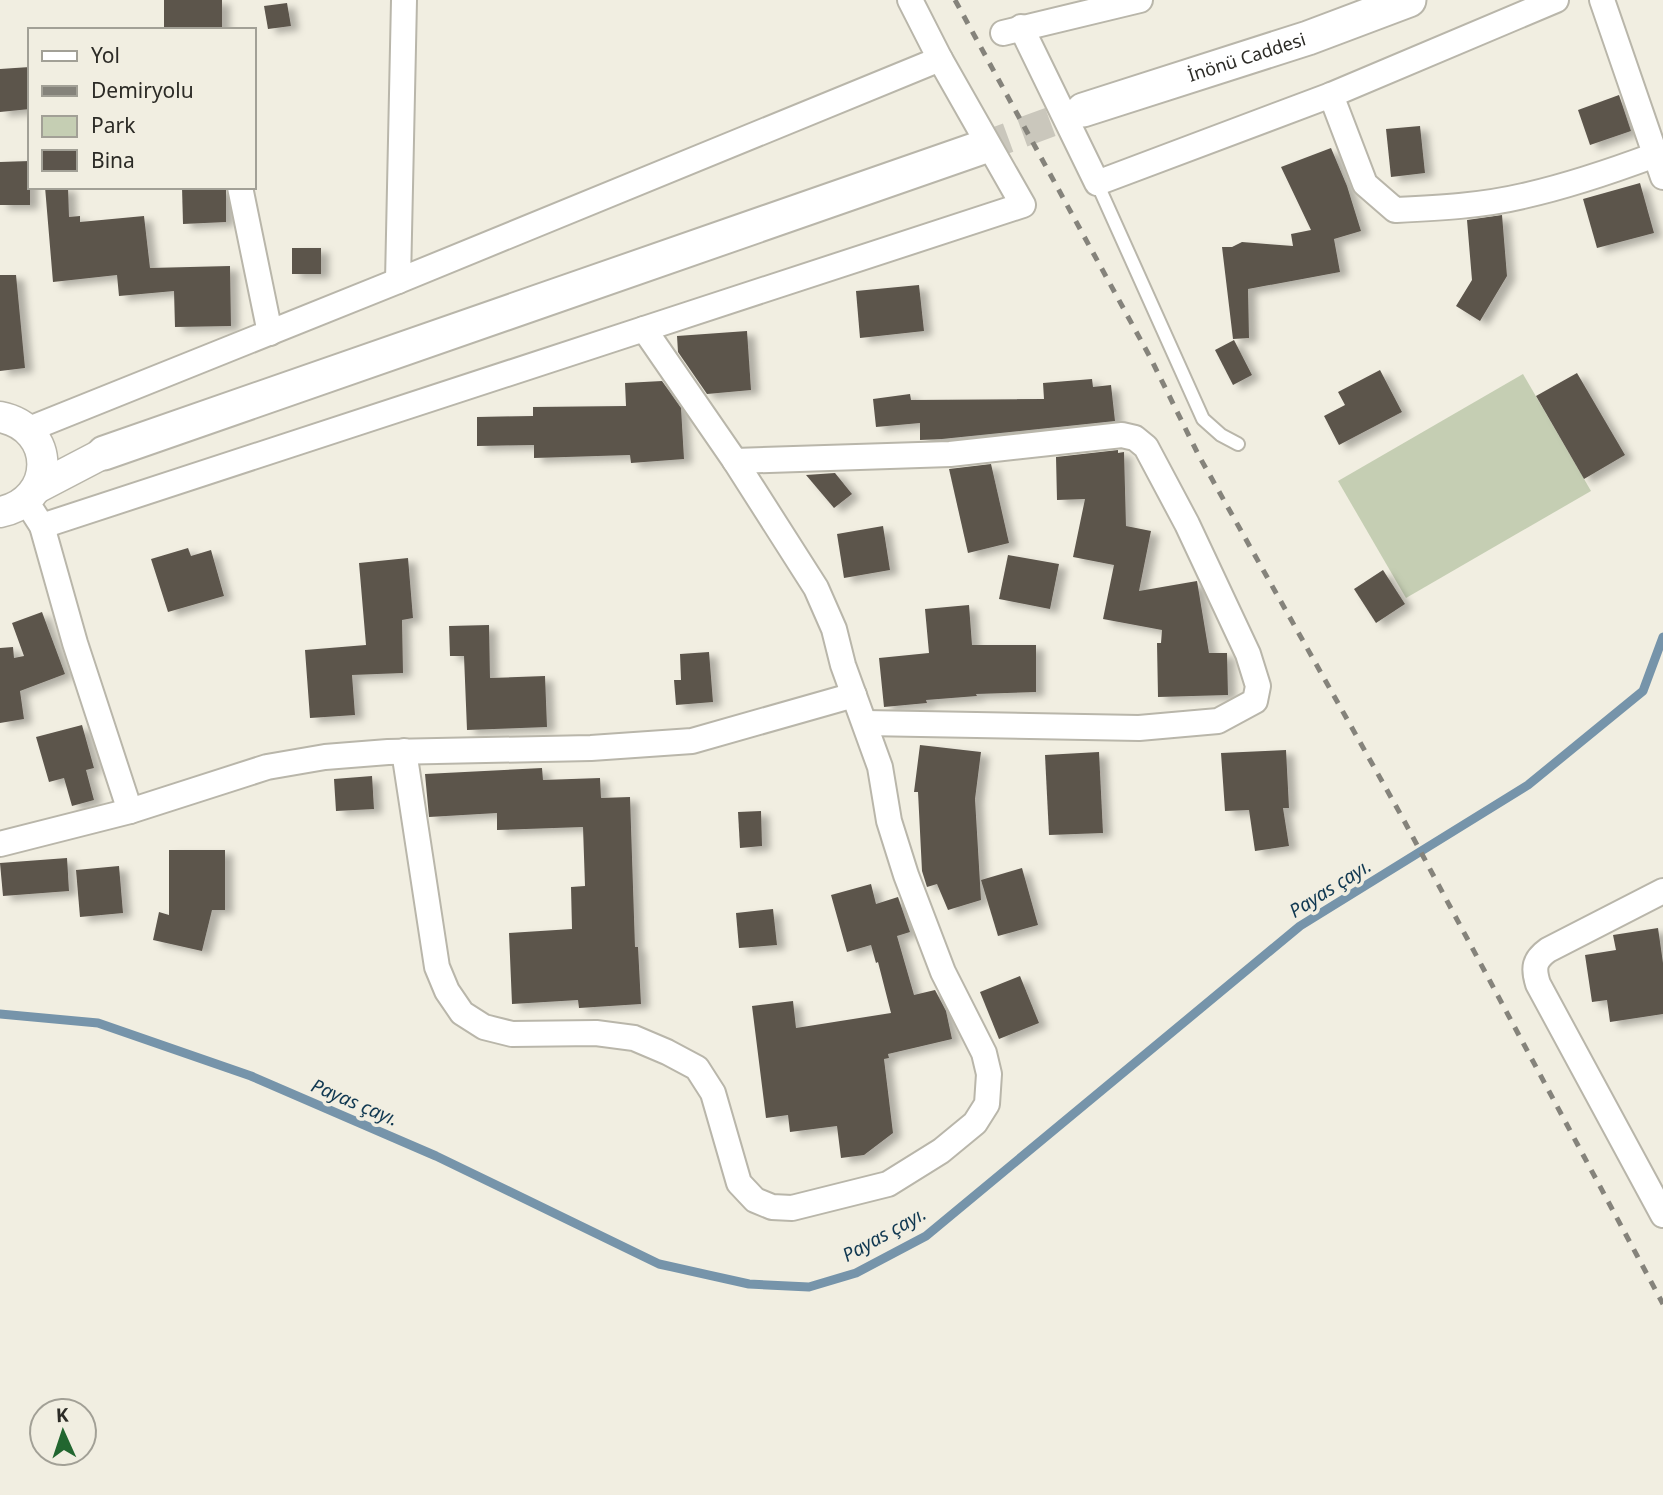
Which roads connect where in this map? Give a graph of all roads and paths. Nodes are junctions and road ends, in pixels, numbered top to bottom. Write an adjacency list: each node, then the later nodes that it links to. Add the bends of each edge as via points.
1 (404, 0): 14 (street)
2 (910, 0): 7 (street)
3 (1140, 0): 12 (street, via 1012,30)
4 (1409, 0): 9 (main road, İnönü Caddesi)
5 (1556, 0): 8 (street)
6 (1602, 0): 11 (street)
7 (940, 59): 14 (street); 15 (street, via 1023,205)
8 (1331, 95): 11 (street, via 1365,184 1395,210 1450,208 1521,197 1594,177); 12 (street)
9 (1083, 110)
10 (980, 148): 20 (main road)
11 (1659, 166)
12 (1097, 183): 19 (lane, via 1203,419)
13 (240, 189): 16 (street)
14 (398, 281): 16 (street)
15 (644, 329): 21 (street); 23 (street)
16 (270, 332): 18 (street)
17 (0, 417): 18 (street, via 16,422)
18 (33, 438): 20 (street, via 51,452); 22 (street, via 43,460 41,475)
19 (1238, 444)
20 (104, 453): 22 (street)
21 (735, 461): 24 (street, via 816,588); 25 (street, via 950,454 1122,435 1135,438 1146,447 1187,524 1248,654 1258,686 1255,701 1218,721 1139,729)
22 (21, 500): 23 (street)
23 (42, 526): 27 (street)
24 (854, 695): 25 (street); 26 (street, via 692,741)
25 (865, 723): 26 (street, via 906,875 943,972 984,1053 989,1074 987,1104 975,1124 888,1184 792,1208 755,1200 739,1183 713,1093 697,1068 634,1038 596,1033 512,1034 484,1027 462,1013 437,967)
26 (404, 751): 27 (street, via 267,767)
27 (131, 811): 28 (street)
28 (0, 844)
29 (1663, 891): 30 (street, via 1548,950 1537,958 1534,970)
30 (1663, 1215)

